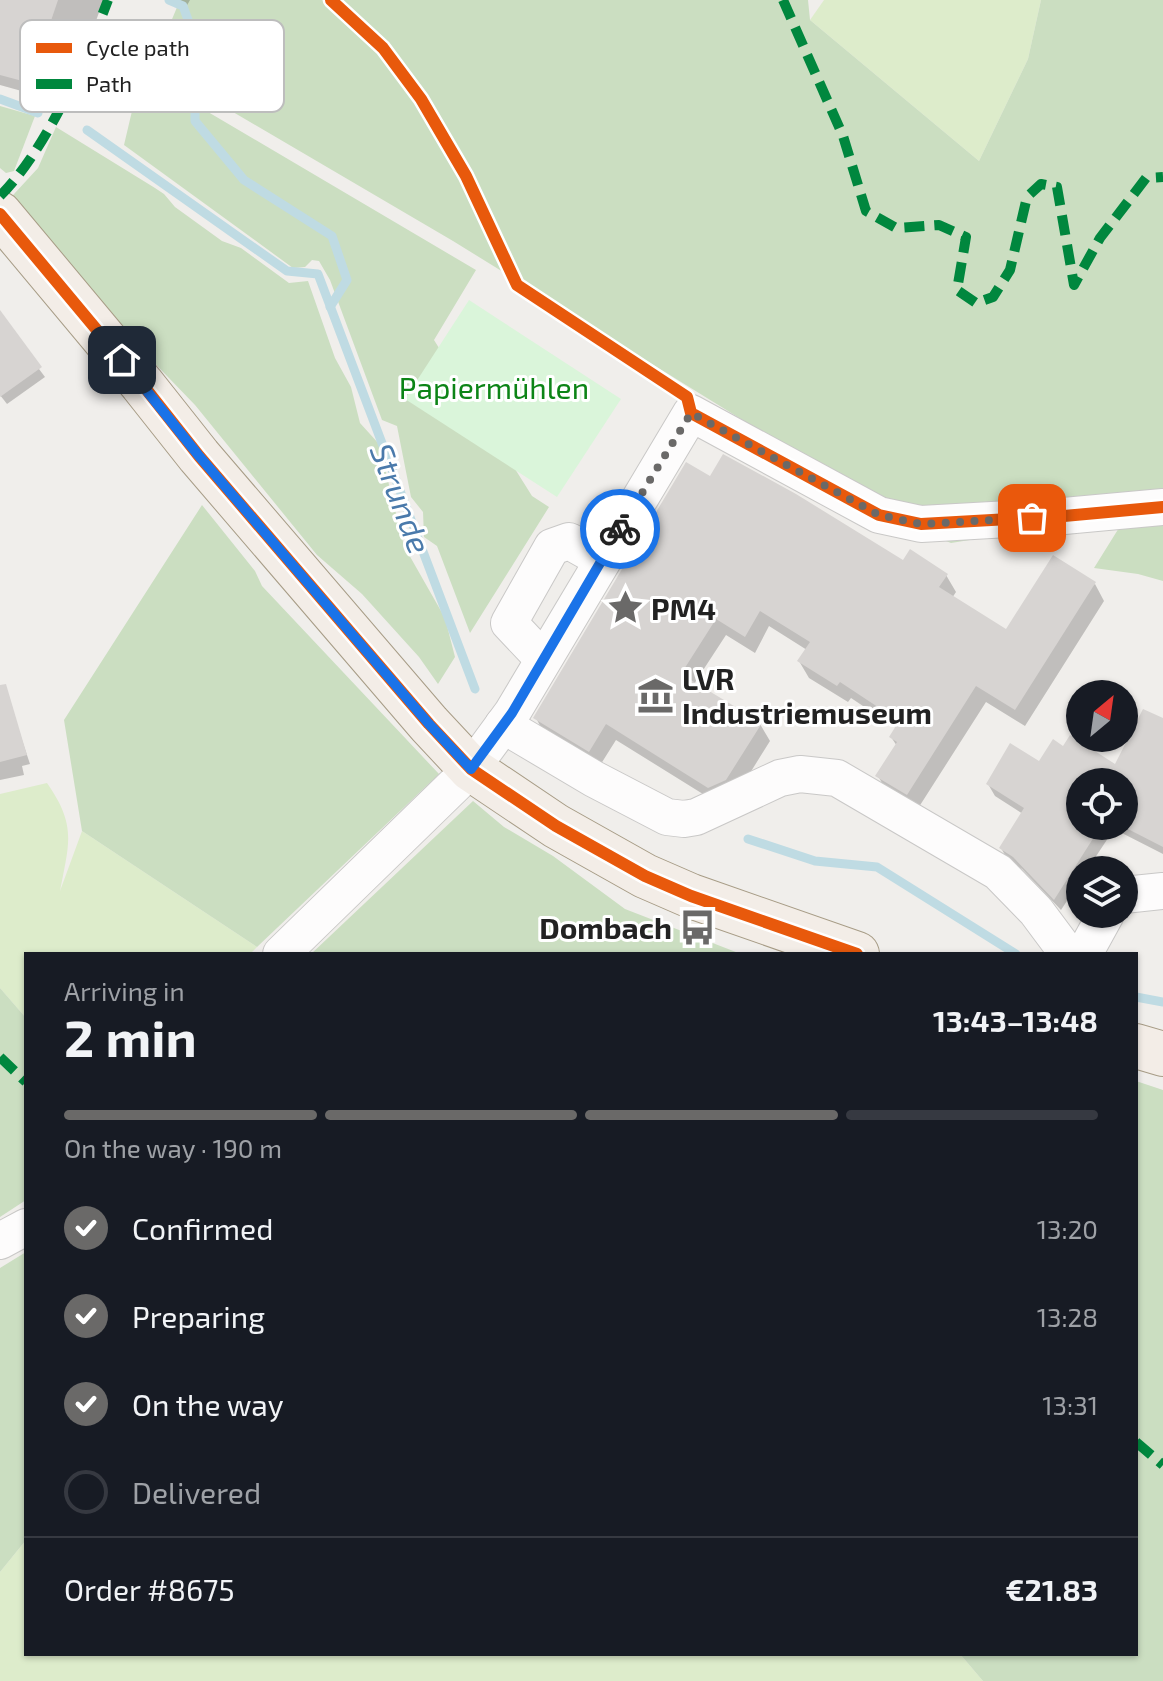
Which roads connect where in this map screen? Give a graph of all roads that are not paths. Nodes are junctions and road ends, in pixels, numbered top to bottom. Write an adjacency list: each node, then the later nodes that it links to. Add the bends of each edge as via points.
1 (0, 214): 6 (main road, via 199,456)
2 (1163, 507): 3 (street, via 921,524 879,515 691,413)
3 (601, 559): 4 (street); 4 (street, via 569,541 552,547 509,623)
4 (543, 659): 5 (street)
5 (503, 725): 6 (street); 12 (street, via 667,817 696,817 780,778 837,778 998,872)
6 (471, 769): 10 (street); 11 (main road, via 556,826 645,876)
7 (1163, 891): 8 (street)
8 (1138, 894)
9 (1098, 928): 13 (street)
10 (283, 952)
11 (851, 952)
12 (1067, 952)
13 (1085, 952)
14 (1138, 1047): 15 (main road)
15 (1163, 1054)
16 (24, 1228): 17 (street)
17 (0, 1241)

